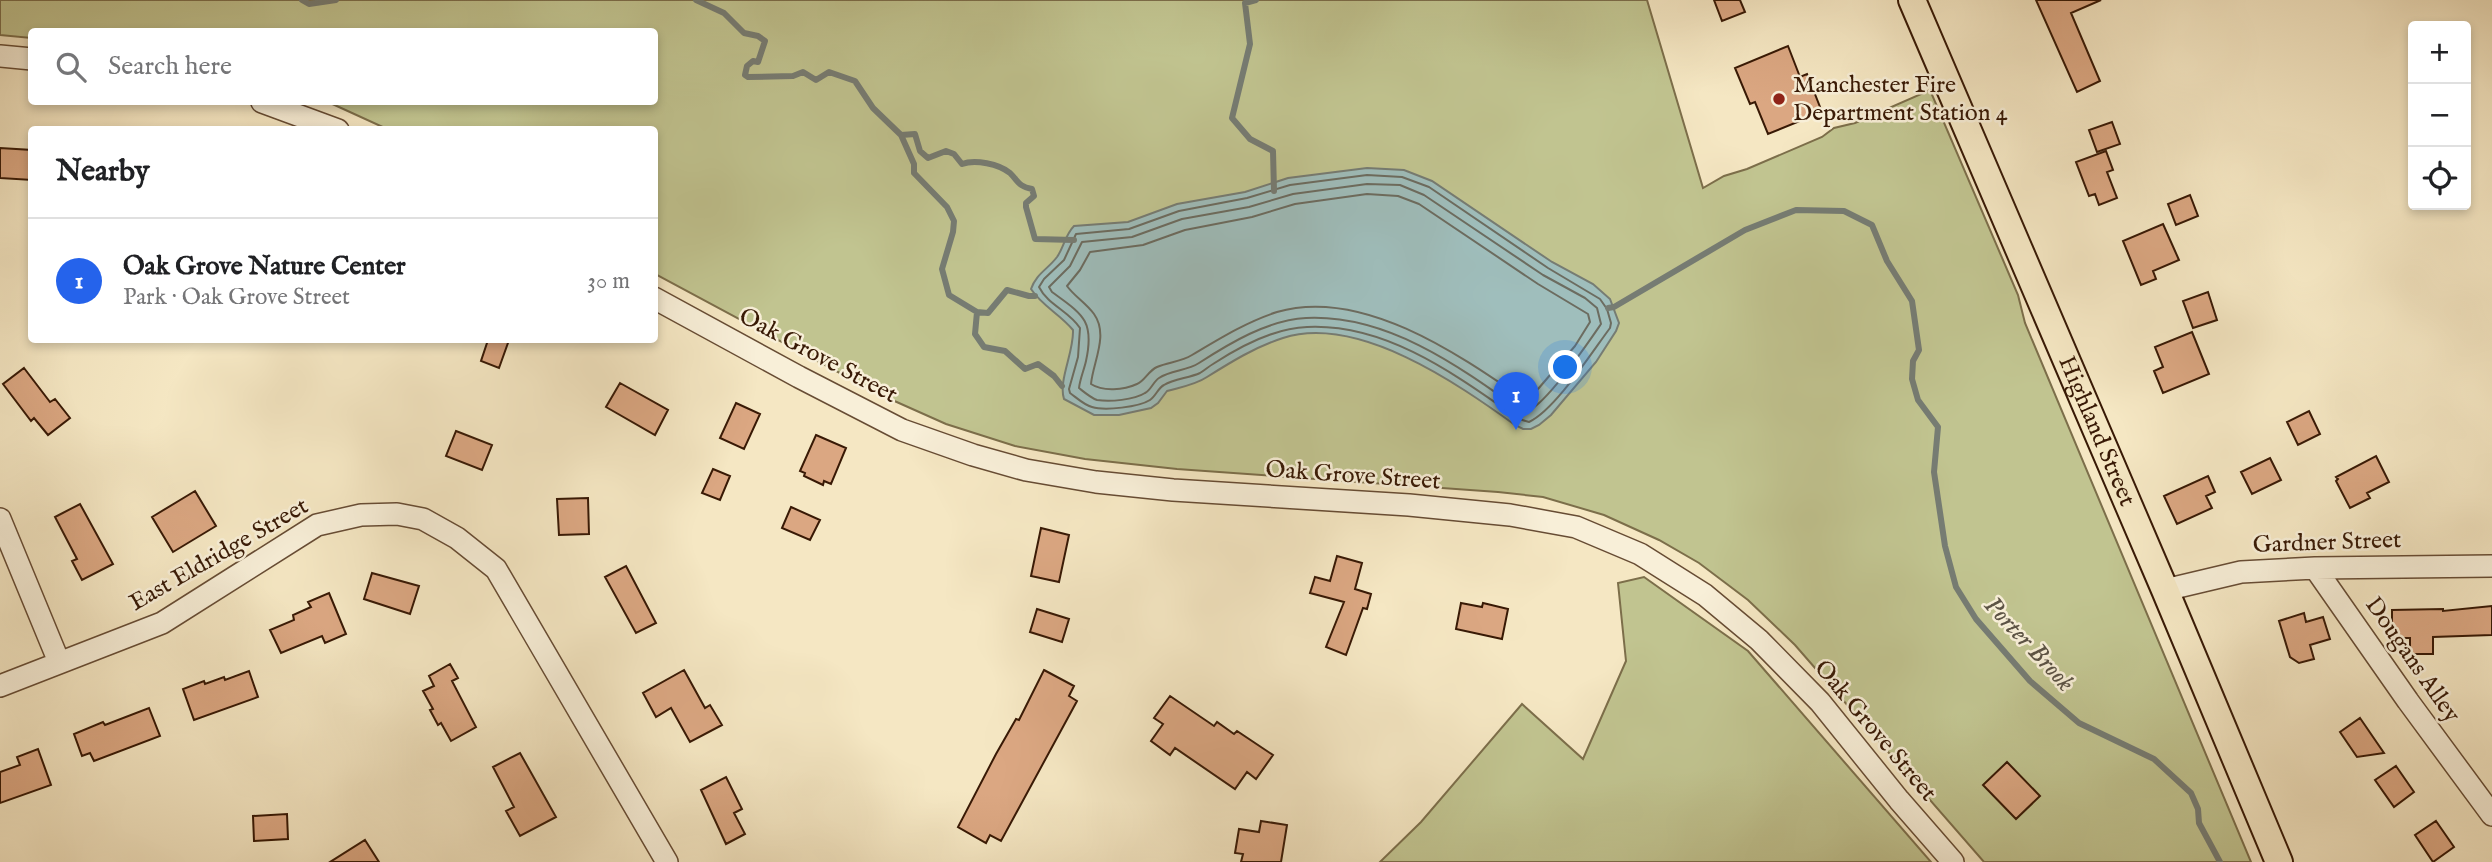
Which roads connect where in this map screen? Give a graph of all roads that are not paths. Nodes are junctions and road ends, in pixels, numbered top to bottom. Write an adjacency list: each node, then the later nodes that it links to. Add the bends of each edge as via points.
1 (1912, 0): 10 (main road, Highland Street)
2 (0, 56): 3 (street)
3 (28, 59)
4 (270, 105): 5 (street)
5 (327, 126)
6 (658, 300): 15 (street, Oak Grove Street, via 902,430 1027,470 1173,490 1510,515 1576,527 1640,554 1705,595 1759,640 1820,702)
7 (0, 519): 11 (street)
8 (2492, 566): 9 (street, Gardner Street)
9 (2315, 568): 10 (street, Gardner Street, via 2241,572); 13 (street, Dougans Alley)
10 (2165, 590): 16 (main road, Highland Street)
11 (59, 662): 12 (street, East Eldridge Street); 14 (street, East Eldridge Street, via 162,623 317,525 361,514 423,519 457,538 496,569)
12 (0, 686)
13 (2492, 815)
14 (667, 862)
15 (1953, 862)
16 (2279, 862)

